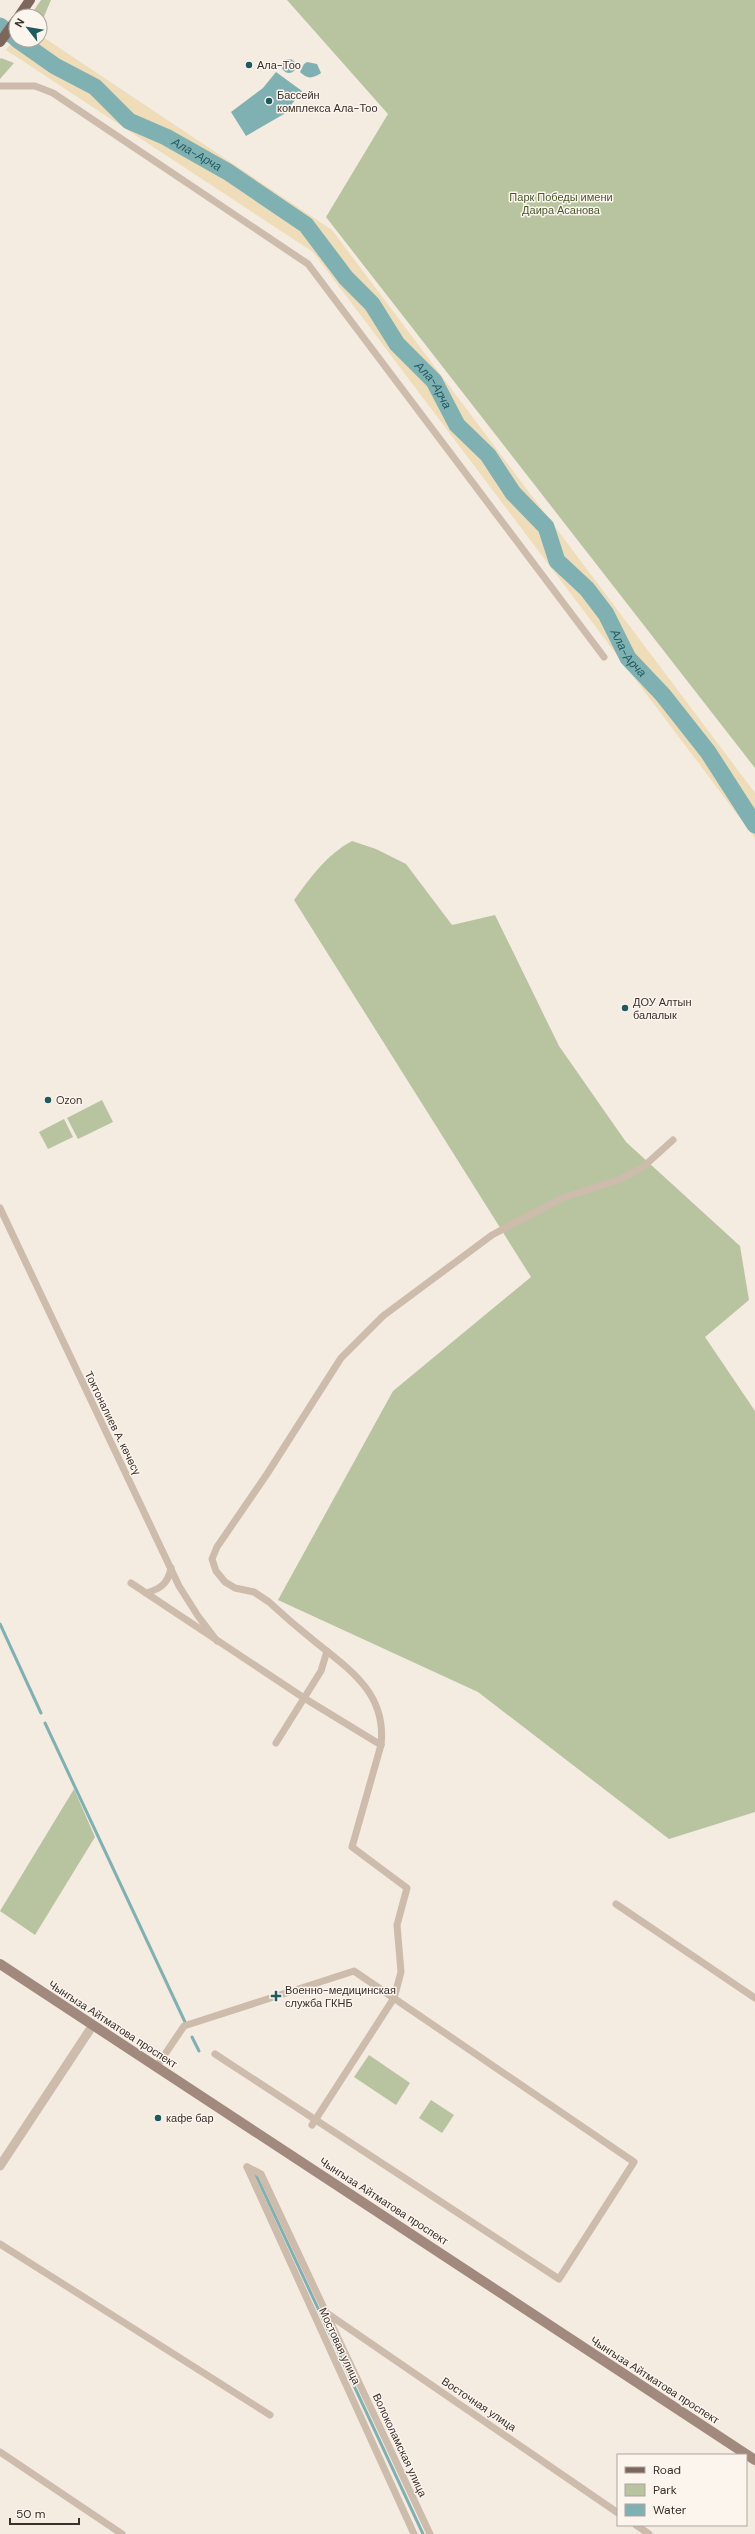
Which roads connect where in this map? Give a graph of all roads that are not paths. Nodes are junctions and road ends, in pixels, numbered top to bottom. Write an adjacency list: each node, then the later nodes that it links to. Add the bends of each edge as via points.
1 (8, 31): 2 (main road)
2 (0, 42)
3 (0, 86): 4 (street, via 35,86 53,93 308,264)
4 (604, 657)
5 (673, 1140): 11 (street, via 643,1168 621,1179 562,1198 492,1235 383,1316 341,1358 217,1547 212,1559 216,1571 225,1582 235,1588 254,1592 269,1602)
6 (0, 1208): 7 (street, Токтоналиев А. көчөсү)
7 (171, 1568): 9 (street, via 170,1576 162,1587); 10 (street, Токтоналиев А. көчөсү, via 188,1602)
8 (131, 1583): 9 (street)
9 (146, 1593): 10 (street)
10 (217, 1641): 12 (street)
11 (327, 1650): 12 (street, via 321,1671); 14 (street, via 359,1678 368,1690 383,1728)
12 (304, 1698): 13 (street); 14 (street)
13 (276, 1743)
14 (381, 1745): 17 (street, via 352,1847 407,1888 397,1925 401,1972)
15 (616, 1904): 18 (street)
16 (0, 1964): 19 (main road, Чынгыза Айтматова проспект)
17 (394, 1998): 21 (street, via 354,1971 184,2026); 22 (street); 22 (street, via 634,2162 572,2259 559,2279)
18 (755, 1998)
19 (93, 2025): 21 (main road, Чынгыза Айтматова проспект); 23 (street)
20 (215, 2054): 22 (street)
21 (157, 2066): 29 (main road, Чынгыза Айтматова проспект)
22 (314, 2123)
23 (0, 2166)
24 (247, 2167): 26 (street, Волоколамская улица, via 261,2174); 33 (street, Мостовая улица)
25 (0, 2244): 27 (street)
26 (328, 2314): 30 (street, Восточная улица); 34 (street, Волоколамская улица)
27 (270, 2415)
28 (0, 2452): 32 (street)
29 (746, 2454)
30 (617, 2512)
31 (637, 2526): 35 (street)
32 (122, 2534)
33 (414, 2534)
34 (430, 2534)
35 (649, 2534)

